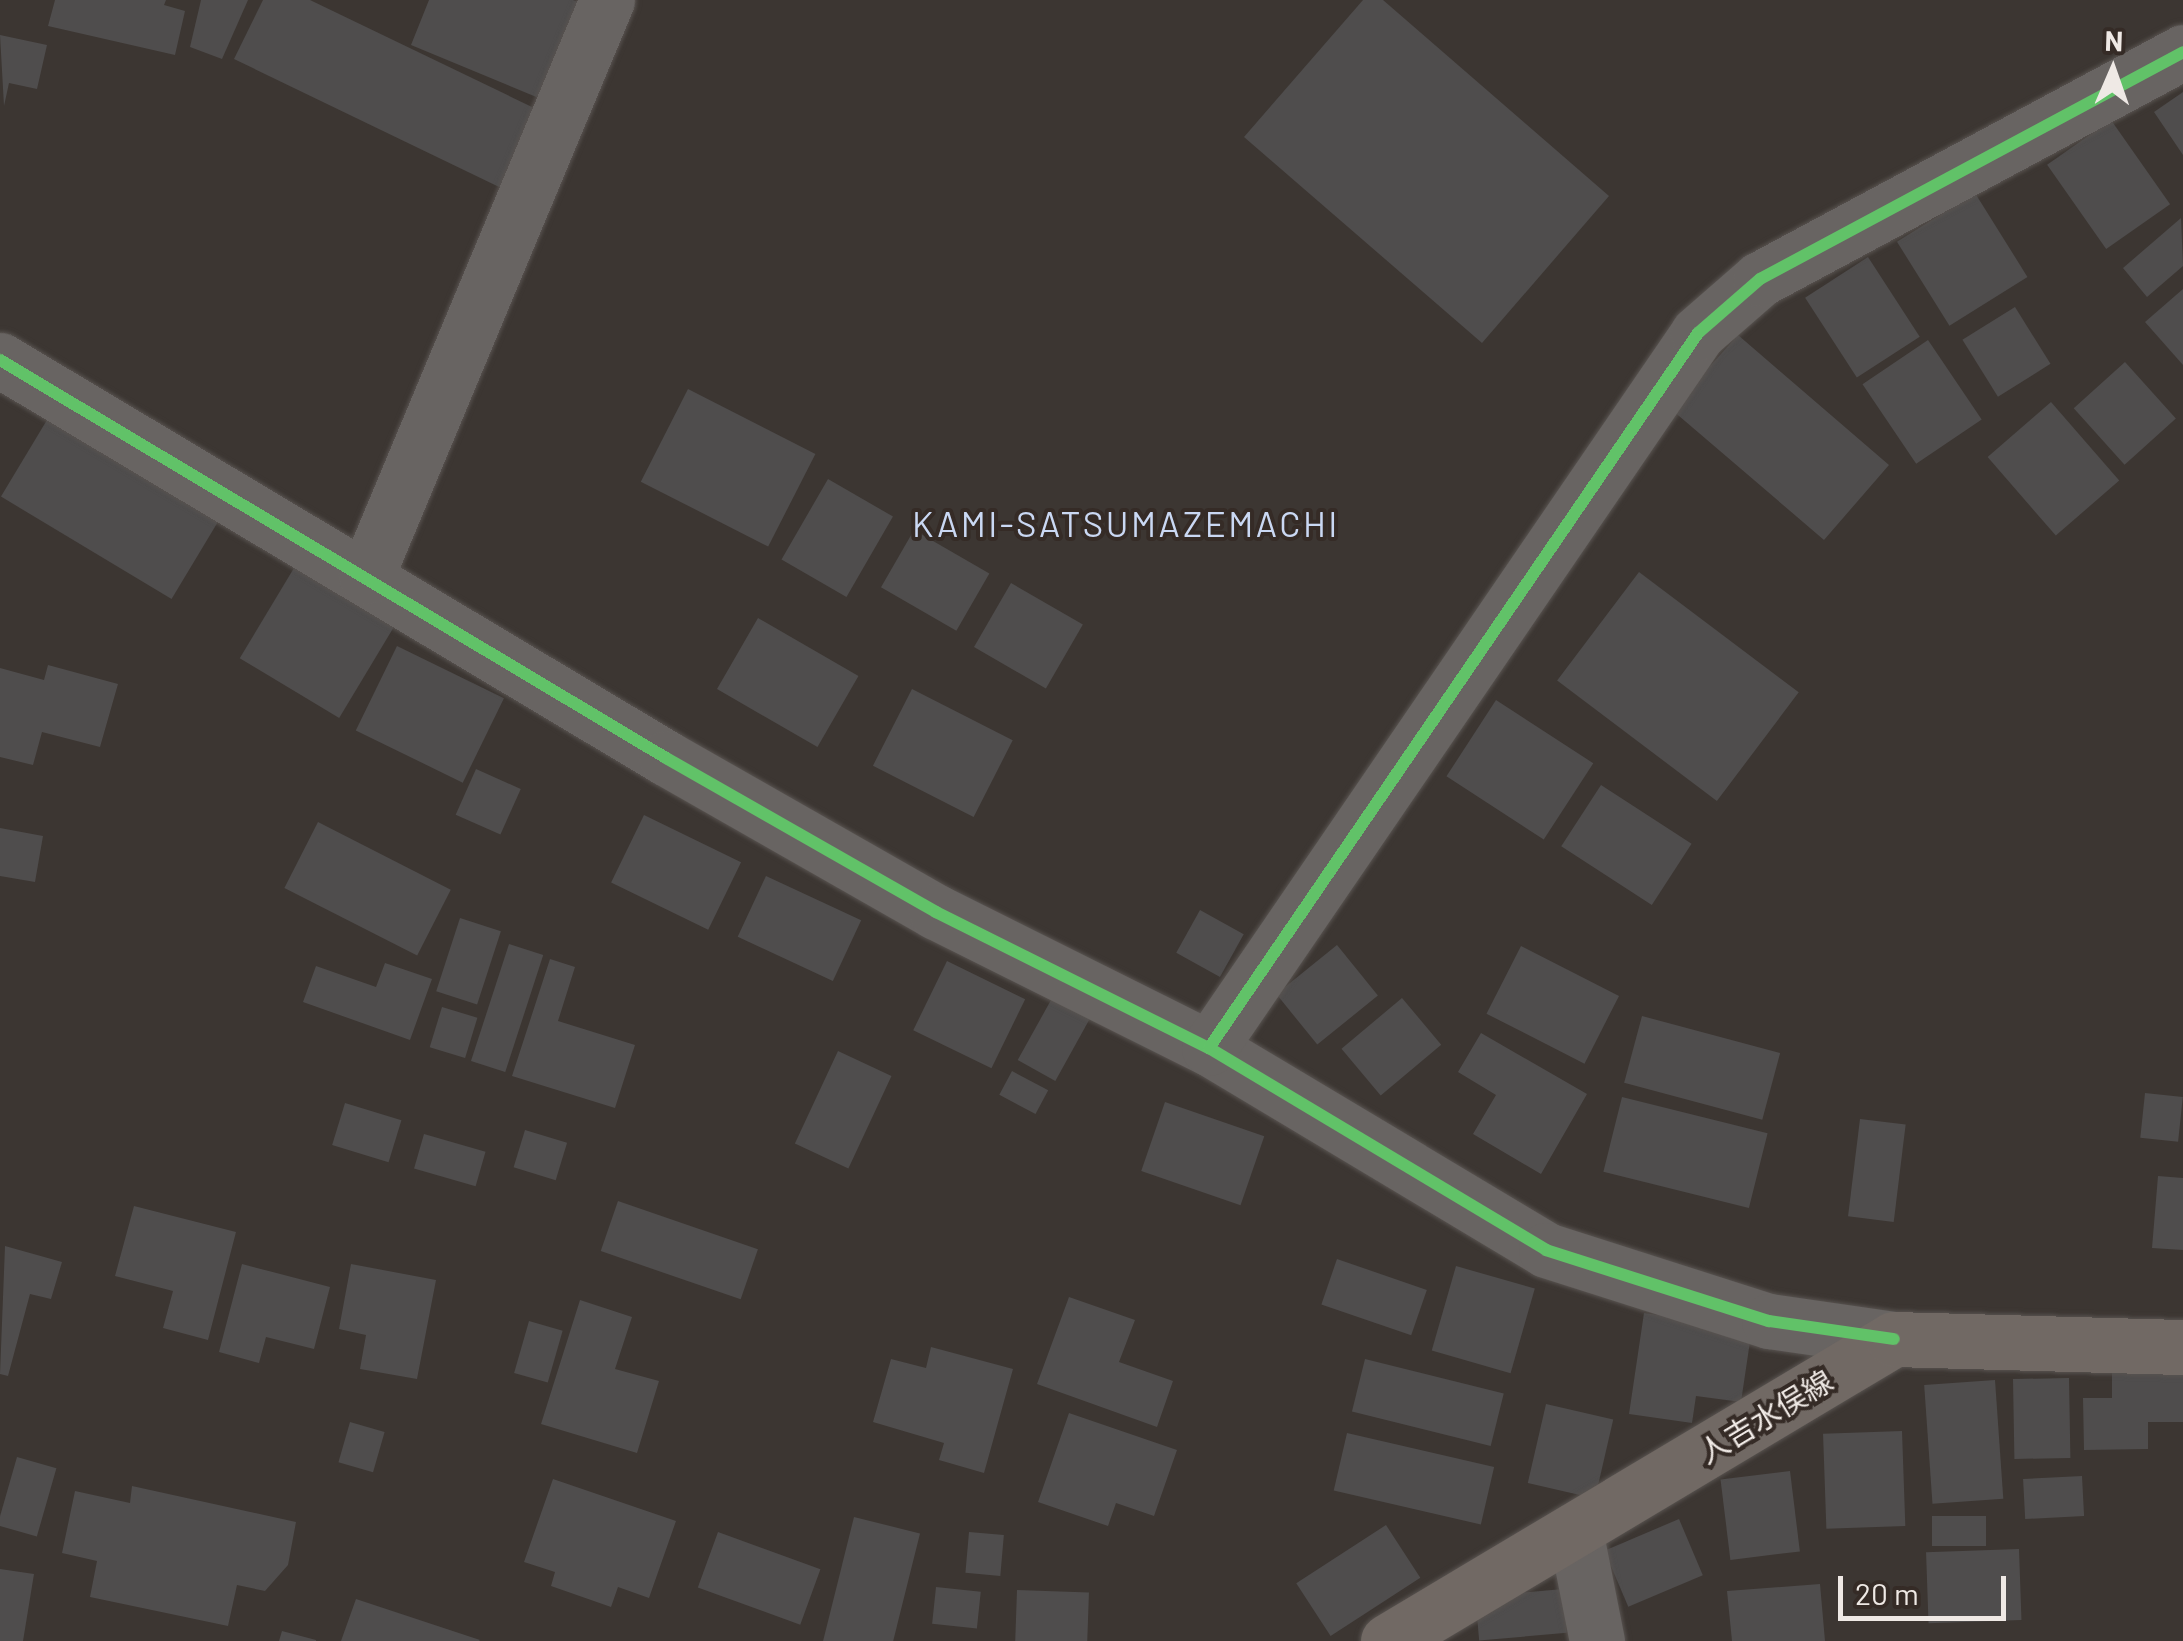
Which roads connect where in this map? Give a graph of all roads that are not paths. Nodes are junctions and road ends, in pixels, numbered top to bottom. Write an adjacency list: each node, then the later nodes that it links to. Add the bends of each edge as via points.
1 (607, 0): 4 (street)
2 (2183, 52): 5 (street, via 1760,280 1698,333)
3 (0, 360): 4 (street)
4 (366, 577): 5 (street, via 936,912)
5 (1209, 1048): 6 (street, via 1546,1250 1769,1321)
6 (1894, 1338): 7 (main road); 8 (main road, 人吉水俣線)
7 (2183, 1347)
8 (1576, 1530): 9 (main road, 人吉水俣線); 10 (street)
9 (1388, 1641)
10 (1597, 1641)

